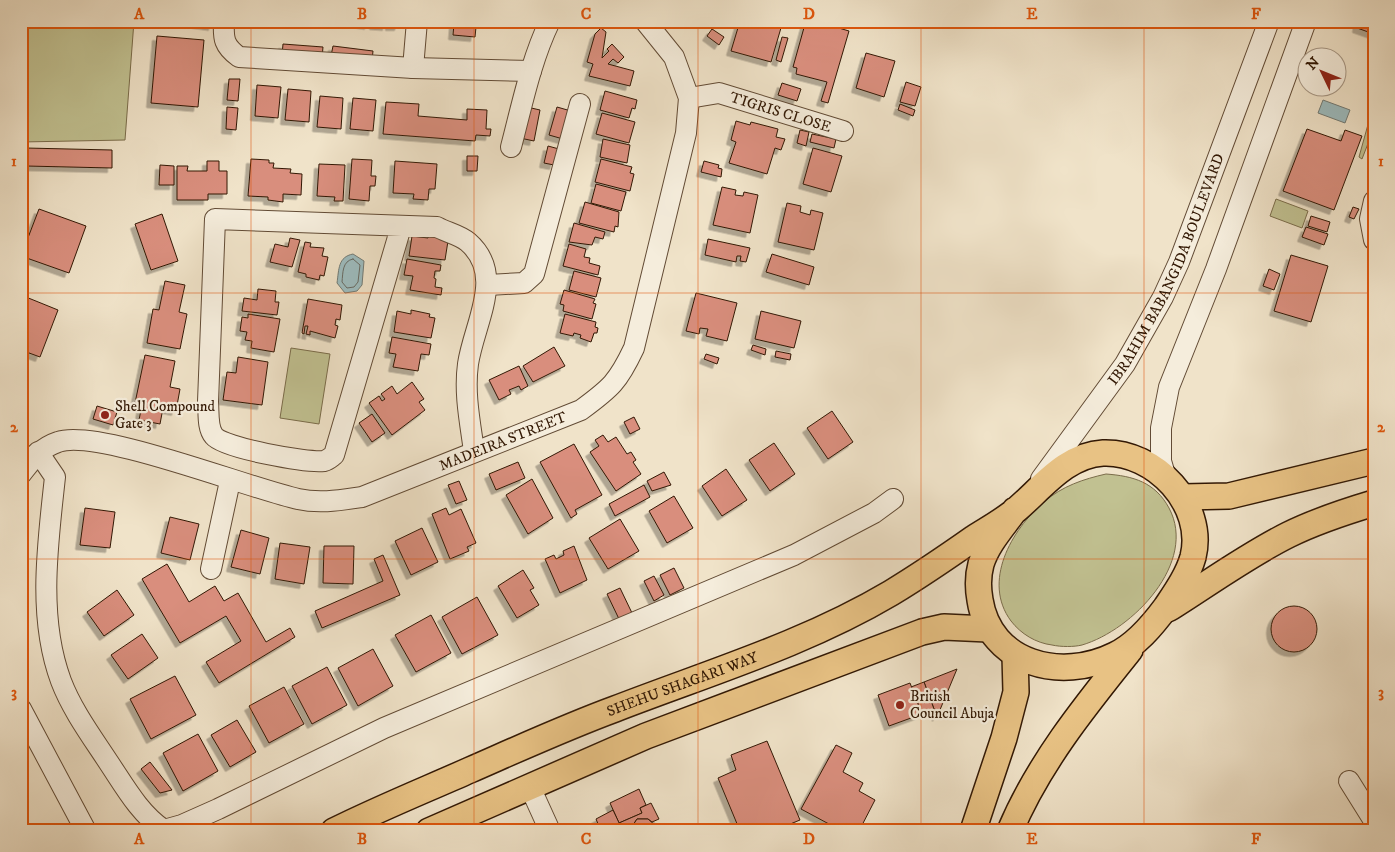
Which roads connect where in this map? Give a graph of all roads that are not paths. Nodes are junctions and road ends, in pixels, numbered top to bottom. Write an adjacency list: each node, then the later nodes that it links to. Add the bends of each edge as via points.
1 (224, 21): 7 (street, via 224,37 229,49 239,57)
2 (417, 21): 7 (street)
3 (550, 21): 8 (street)
4 (645, 21): 9 (street, MADEIRA STREET, via 674,56)
5 (1270, 21): 25 (street, IBRAHIM BABANGIDA BOULEVARD, via 1163,297 1125,364)
6 (1306, 21): 21 (street, via 1227,241 1169,387 1161,428 1161,461)
7 (413, 68): 8 (street)
8 (531, 71): 12 (street)
9 (689, 98): 11 (street, TIGRIS CLOSE, via 719,93); 17 (street, MADEIRA STREET, via 686,133 634,348 624,369 611,387 581,410)
10 (580, 104): 16 (street, via 534,274 524,283)
11 (843, 131)
12 (511, 146)
13 (1374, 201): 15 (street, via 1370,219)
14 (401, 227): 14 (street, via 215,219 208,402 214,437 230,446 312,461 326,461 334,455); 16 (street, via 437,227 466,241 481,256)
15 (1374, 240)
16 (488, 285): 17 (street, via 469,362 466,392)
17 (474, 451): 22 (street, MADEIRA STREET, via 362,497 324,502 299,499)
18 (38, 452): 20 (street, MADEIRA STREET); 22 (street, MADEIRA STREET, via 59,441 81,439 139,451); 24 (street, via 55,477 46,561 52,643 61,681 134,801 164,830 218,809 384,728 794,554 874,512)
19 (1374, 461): 23 (main road, via 1229,496)
20 (21, 474)
21 (1166, 478): 23 (main road); 25 (main road, via 1144,463 1125,456 1105,453 1083,456)
22 (230, 481): 27 (street)
23 (1183, 497): 28 (main road, via 1194,524 1193,556 1179,587)
24 (892, 499)
25 (1022, 503): 29 (main road, via 992,541 981,565 978,590); 37 (main road, SHEHU SHAGARI WAY, via 889,594 808,636 582,721)
26 (1374, 503): 28 (main road, via 1330,516 1288,535)
27 (211, 569)
28 (1162, 613): 30 (main road)
29 (988, 629): 31 (main road, via 1002,646); 34 (main road, via 944,626 922,632 646,736)
30 (1137, 641): 31 (main road, via 1113,656 1059,667); 41 (main road, via 1096,692 1047,763)
31 (1015, 655): 40 (main road, via 1016,692)
32 (21, 709): 36 (street)
33 (1349, 780): 35 (street)
34 (530, 787): 38 (main road); 39 (street)
35 (1374, 821)
36 (86, 831)
37 (334, 831)
38 (429, 831)
39 (550, 831)
40 (973, 831)
41 (1010, 831)

